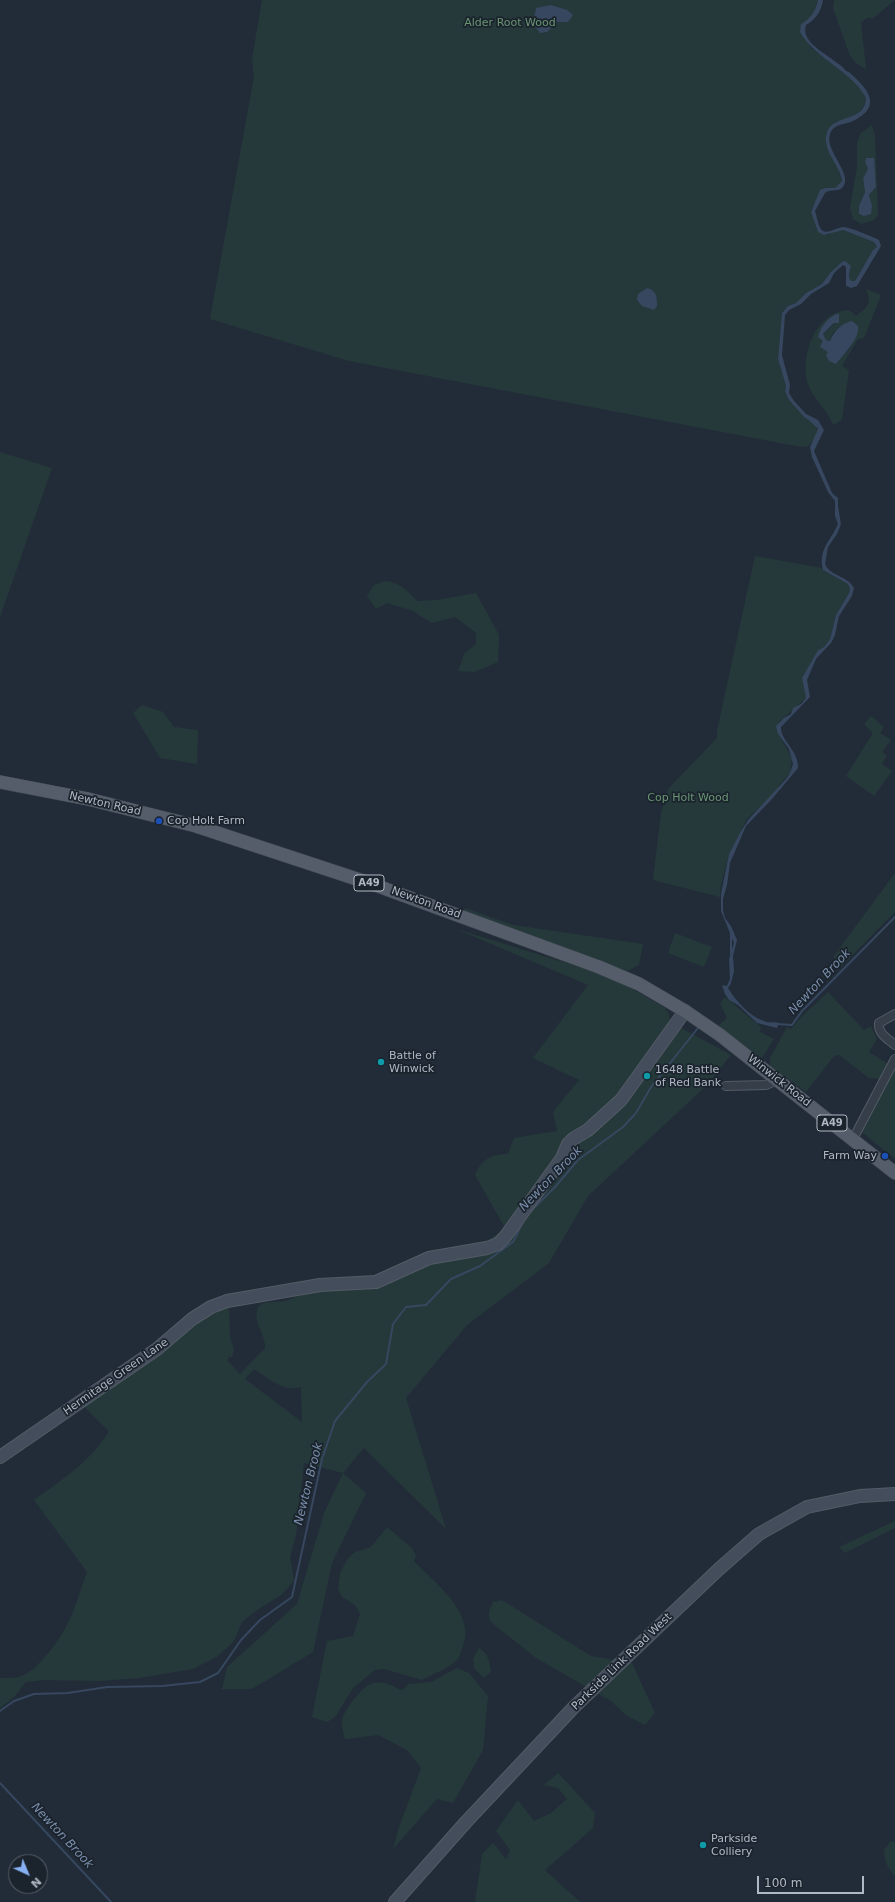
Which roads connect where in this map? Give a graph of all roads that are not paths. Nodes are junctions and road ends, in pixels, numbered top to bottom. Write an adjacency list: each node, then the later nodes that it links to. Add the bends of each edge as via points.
1 (0, 782): 2 (main road, Newton Road / A49, via 173,819 290,855 582,960 639,984)
2 (685, 1011): 4 (main road, Newton Road / A49); 11 (street, Hermitage Green Lane, via 621,1100 588,1130 568,1144 562,1158 498,1244 429,1258 376,1282 320,1285 227,1301 211,1307 192,1319 157,1350)
3 (895, 1014): 5 (street, via 879,1023 880,1033)
4 (720, 1035): 7 (main road, Winwick Road / A49)
5 (895, 1045)
6 (895, 1059): 9 (street)
7 (777, 1080): 8 (street, via 766,1084); 9 (main road, Winwick Road / A49)
8 (726, 1086)
9 (853, 1139): 10 (main road, Winwick Road / A49)
10 (895, 1173)
11 (0, 1457)
12 (895, 1494): 13 (street, Parkside Link Road West, via 860,1496 807,1508 759,1534 574,1707)
13 (395, 1902)

